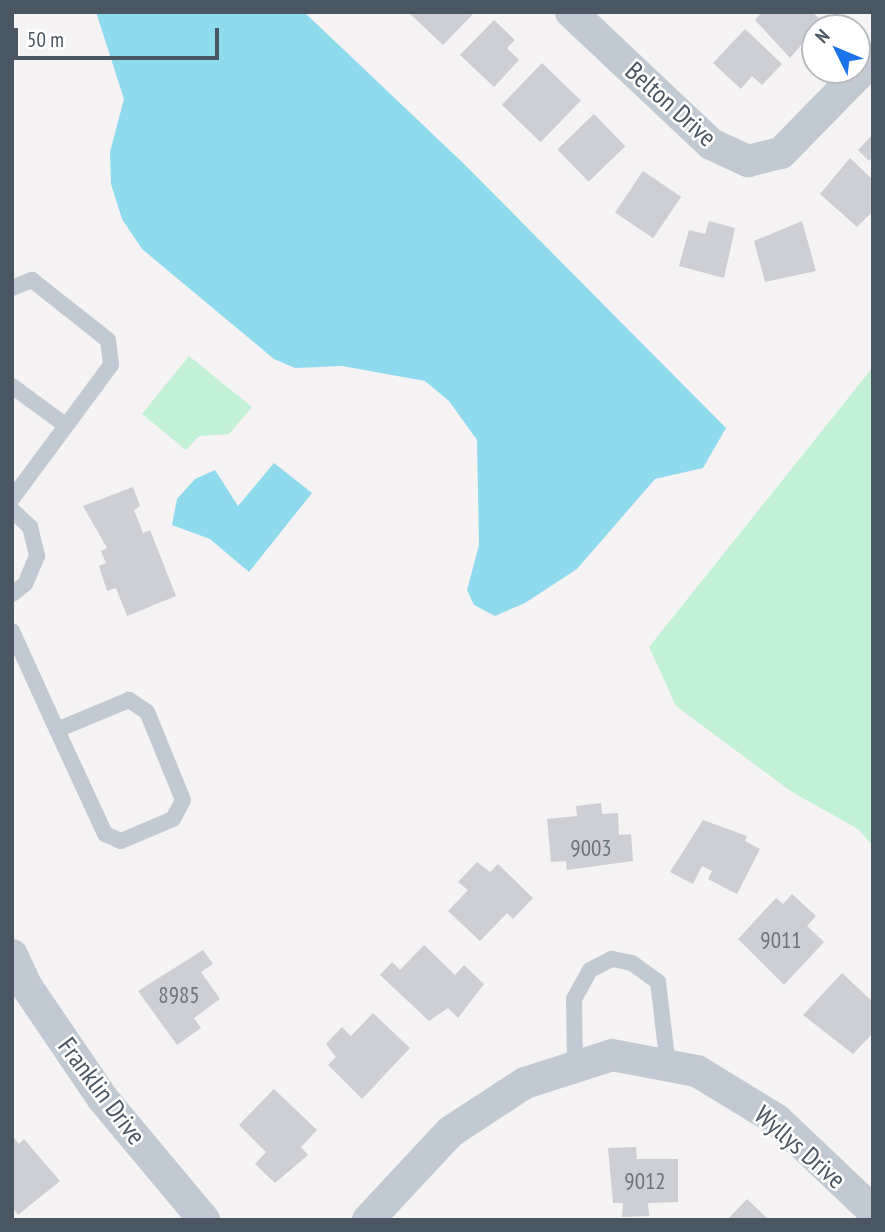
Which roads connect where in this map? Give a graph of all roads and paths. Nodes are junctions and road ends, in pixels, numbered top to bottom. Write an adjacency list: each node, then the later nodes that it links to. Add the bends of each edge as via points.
1 (571, 12): 2 (street, Belton Drive, via 711,145 748,160 781,153)
2 (873, 59)
3 (12, 288): 5 (lane, via 32,280 108,340 111,365)
4 (12, 386): 5 (lane)
5 (65, 425): 6 (lane)
6 (12, 499)
7 (12, 510): 8 (lane, via 30,527 37,556 29,578)
8 (12, 594)
9 (12, 631): 10 (lane)
10 (57, 730): 10 (lane, via 105,834 121,841 173,819 183,800 147,712 129,700)
11 (12, 955): 15 (street, Franklin Drive, via 27,987 103,1098)
12 (668, 1066): 13 (street, Wyllys Drive, via 612,1055); 13 (lane, via 658,982 632,963 612,959 590,970 574,999); 14 (street, Wyllys Drive, via 697,1071 777,1120)
13 (575, 1067): 16 (street, Wyllys Drive, via 525,1083 450,1132)
14 (873, 1211)
15 (204, 1220)
16 (368, 1220)

